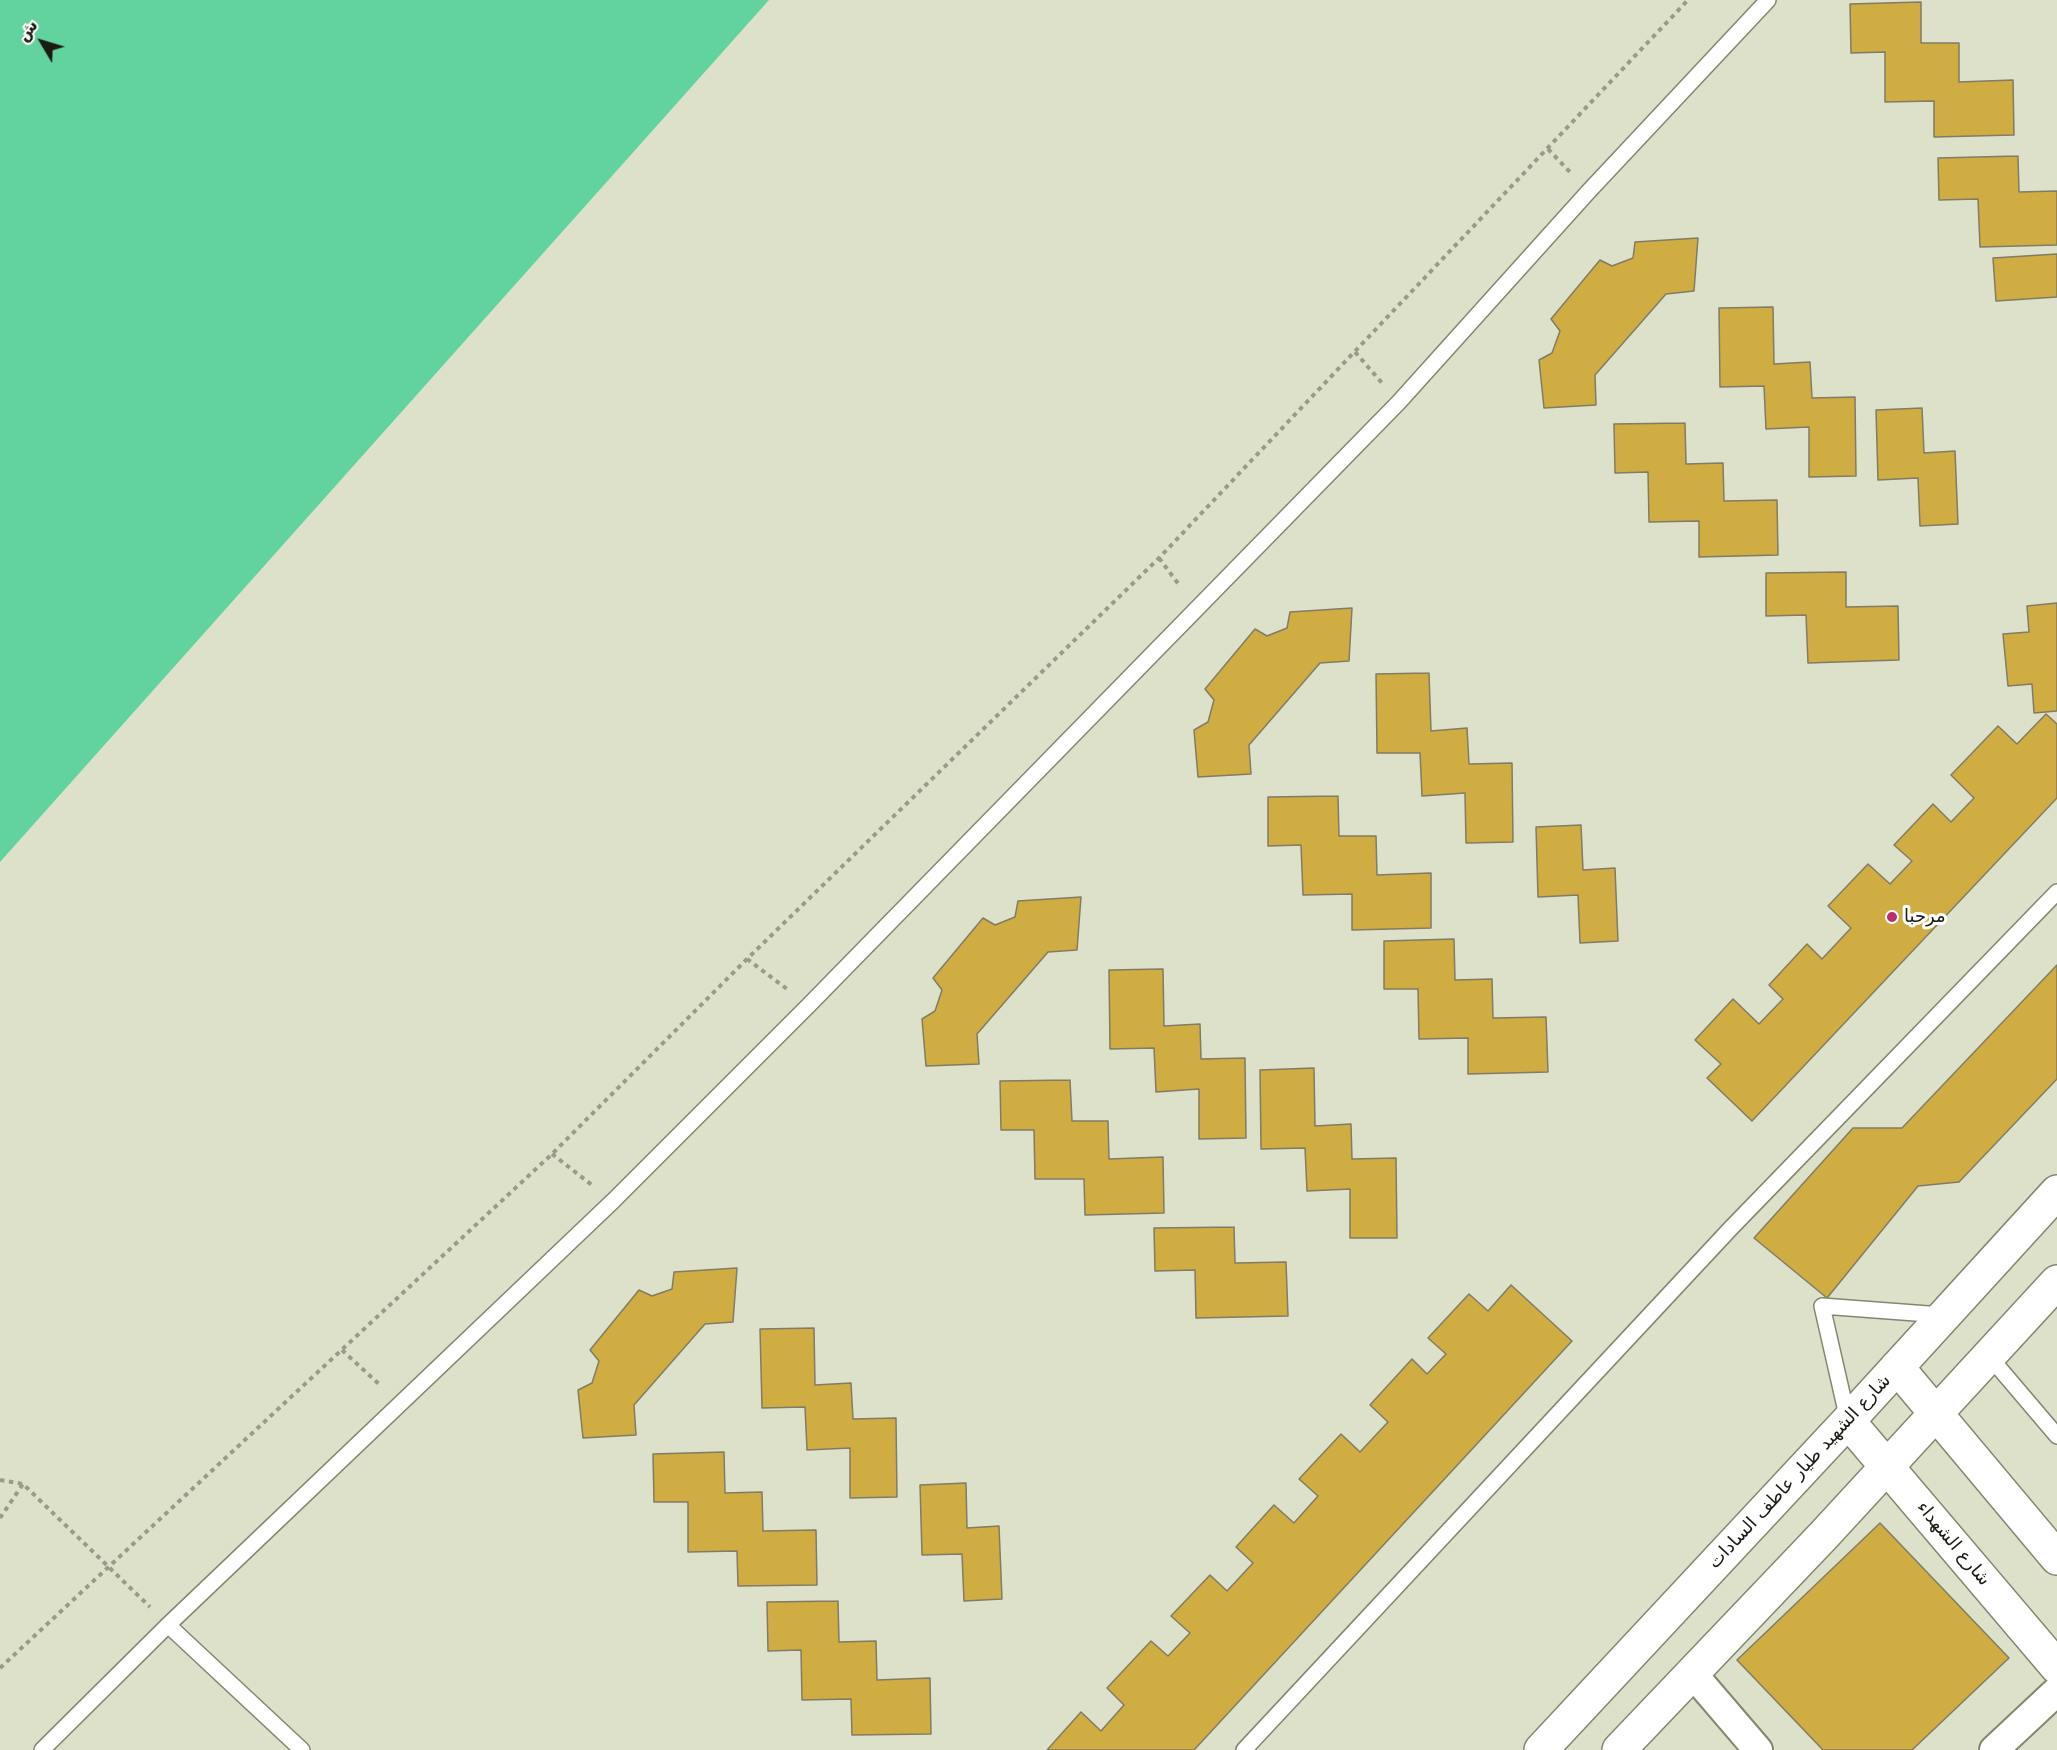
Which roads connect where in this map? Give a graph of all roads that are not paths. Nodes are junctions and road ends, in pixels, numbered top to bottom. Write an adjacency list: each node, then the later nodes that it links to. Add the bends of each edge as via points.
1 (1768, 0): 13 (lane, via 1399,402 809,1005 613,1201)
2 (2057, 892): 19 (lane, via 1731,1227)
3 (2057, 1192): 5 (street, شارع الشهيد طيار عاطف السادات)
4 (2057, 1282): 6 (street)
5 (1945, 1315): 7 (street, شارع الشهيد طيار عاطف السادات); 9 (lane, via 1822,1306)
6 (1989, 1356): 8 (street); 10 (lane)
7 (1897, 1367): 8 (street); 9 (street, شارع الشهيد طيار عاطف السادات)
8 (1936, 1414): 11 (street); 12 (street)
9 (1848, 1421): 11 (street, شارع الشهداء); 20 (street, شارع الشهيد طيار عاطف السادات)
10 (2057, 1436)
11 (1887, 1467): 14 (street, شارع الشهداء); 15 (street)
12 (2057, 1558)
13 (168, 1625): 17 (lane); 18 (lane)
14 (2057, 1668)
15 (1692, 1673): 21 (street); 22 (street)
16 (2057, 1691): 23 (street)
17 (42, 1750)
18 (302, 1750)
19 (1244, 1750)
20 (1541, 1750)
21 (1619, 1750)
22 (1758, 1750)
23 (1994, 1750)

